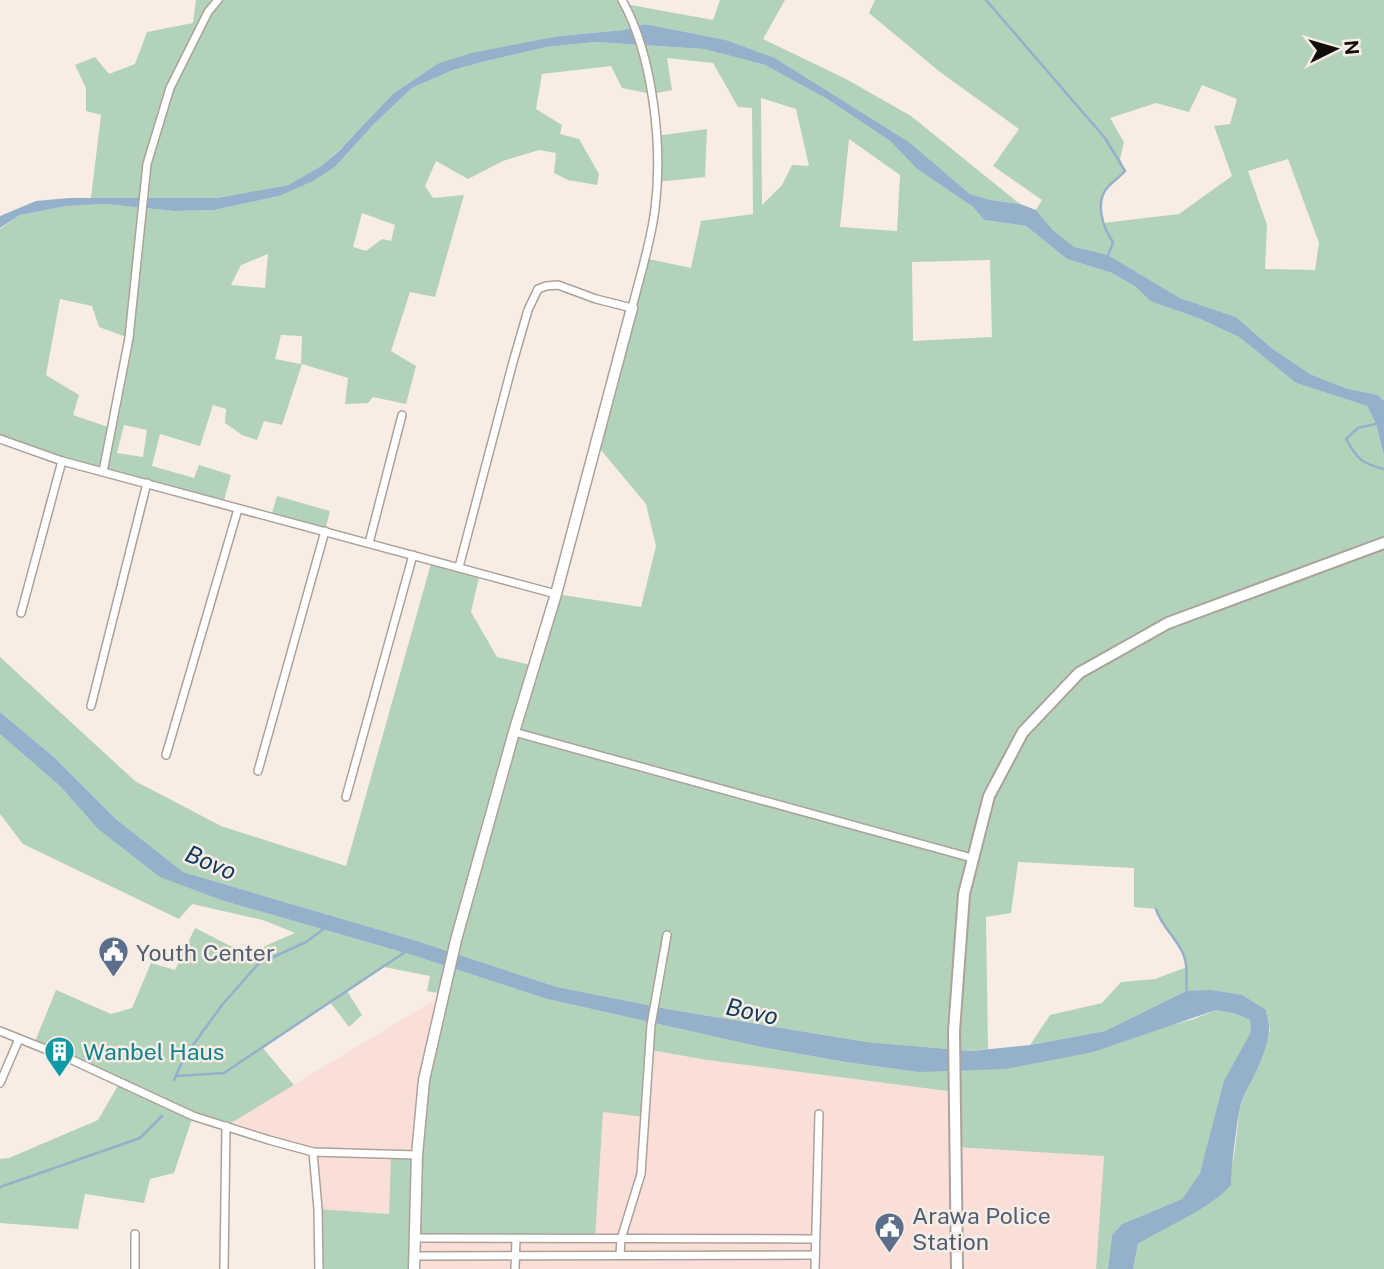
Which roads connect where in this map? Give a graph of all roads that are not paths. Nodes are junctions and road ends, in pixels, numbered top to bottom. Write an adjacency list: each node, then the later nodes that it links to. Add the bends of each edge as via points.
1 (218, 0): 7 (street, via 190,44 165,100 147,164 129,338)
2 (622, 0): 3 (street, via 643,52 656,136 655,209)
3 (632, 308): 14 (street, via 558,285 538,289 528,310); 15 (street)
4 (402, 415): 11 (street)
5 (0, 439): 6 (street)
6 (62, 461): 7 (street); 16 (street)
7 (103, 472): 8 (street)
8 (148, 483): 9 (street); 17 (street)
9 (238, 509): 10 (street); 19 (street)
10 (325, 531): 11 (street); 20 (street)
11 (369, 543): 13 (street)
12 (1384, 543): 22 (main road, via 1168,623 1079,673 1023,732 989,796)
13 (414, 555): 14 (street); 21 (street)
14 (459, 567): 15 (street)
15 (556, 594): 18 (street)
16 (21, 613)
17 (91, 706)
18 (514, 732): 22 (street); 30 (street, via 448,974 424,1080)
19 (166, 755)
20 (258, 771)
21 (346, 797)
22 (972, 858): 46 (main road, via 964,894 954,1031)
23 (667, 935): 34 (street, via 651,1025 641,1174)
24 (0, 1031): 25 (street)
25 (19, 1039): 26 (street); 28 (street, via 193,1116)
26 (0, 1083)
27 (819, 1114): 35 (street)
28 (226, 1126): 29 (street); 41 (street)
29 (313, 1152): 30 (street); 42 (street)
30 (417, 1155): 32 (street)
31 (135, 1234): 40 (street)
32 (414, 1238): 33 (street); 38 (street)
33 (516, 1239): 34 (street); 39 (street)
34 (621, 1239): 35 (street); 36 (street)
35 (815, 1239): 37 (street)
36 (620, 1255): 37 (street); 39 (street)
37 (815, 1255): 45 (street)
38 (414, 1256): 39 (street); 43 (street)
39 (515, 1256): 44 (street)
40 (135, 1269)
41 (224, 1269)
42 (319, 1269)
43 (414, 1269)
44 (515, 1269)
45 (815, 1269)
46 (957, 1269)

